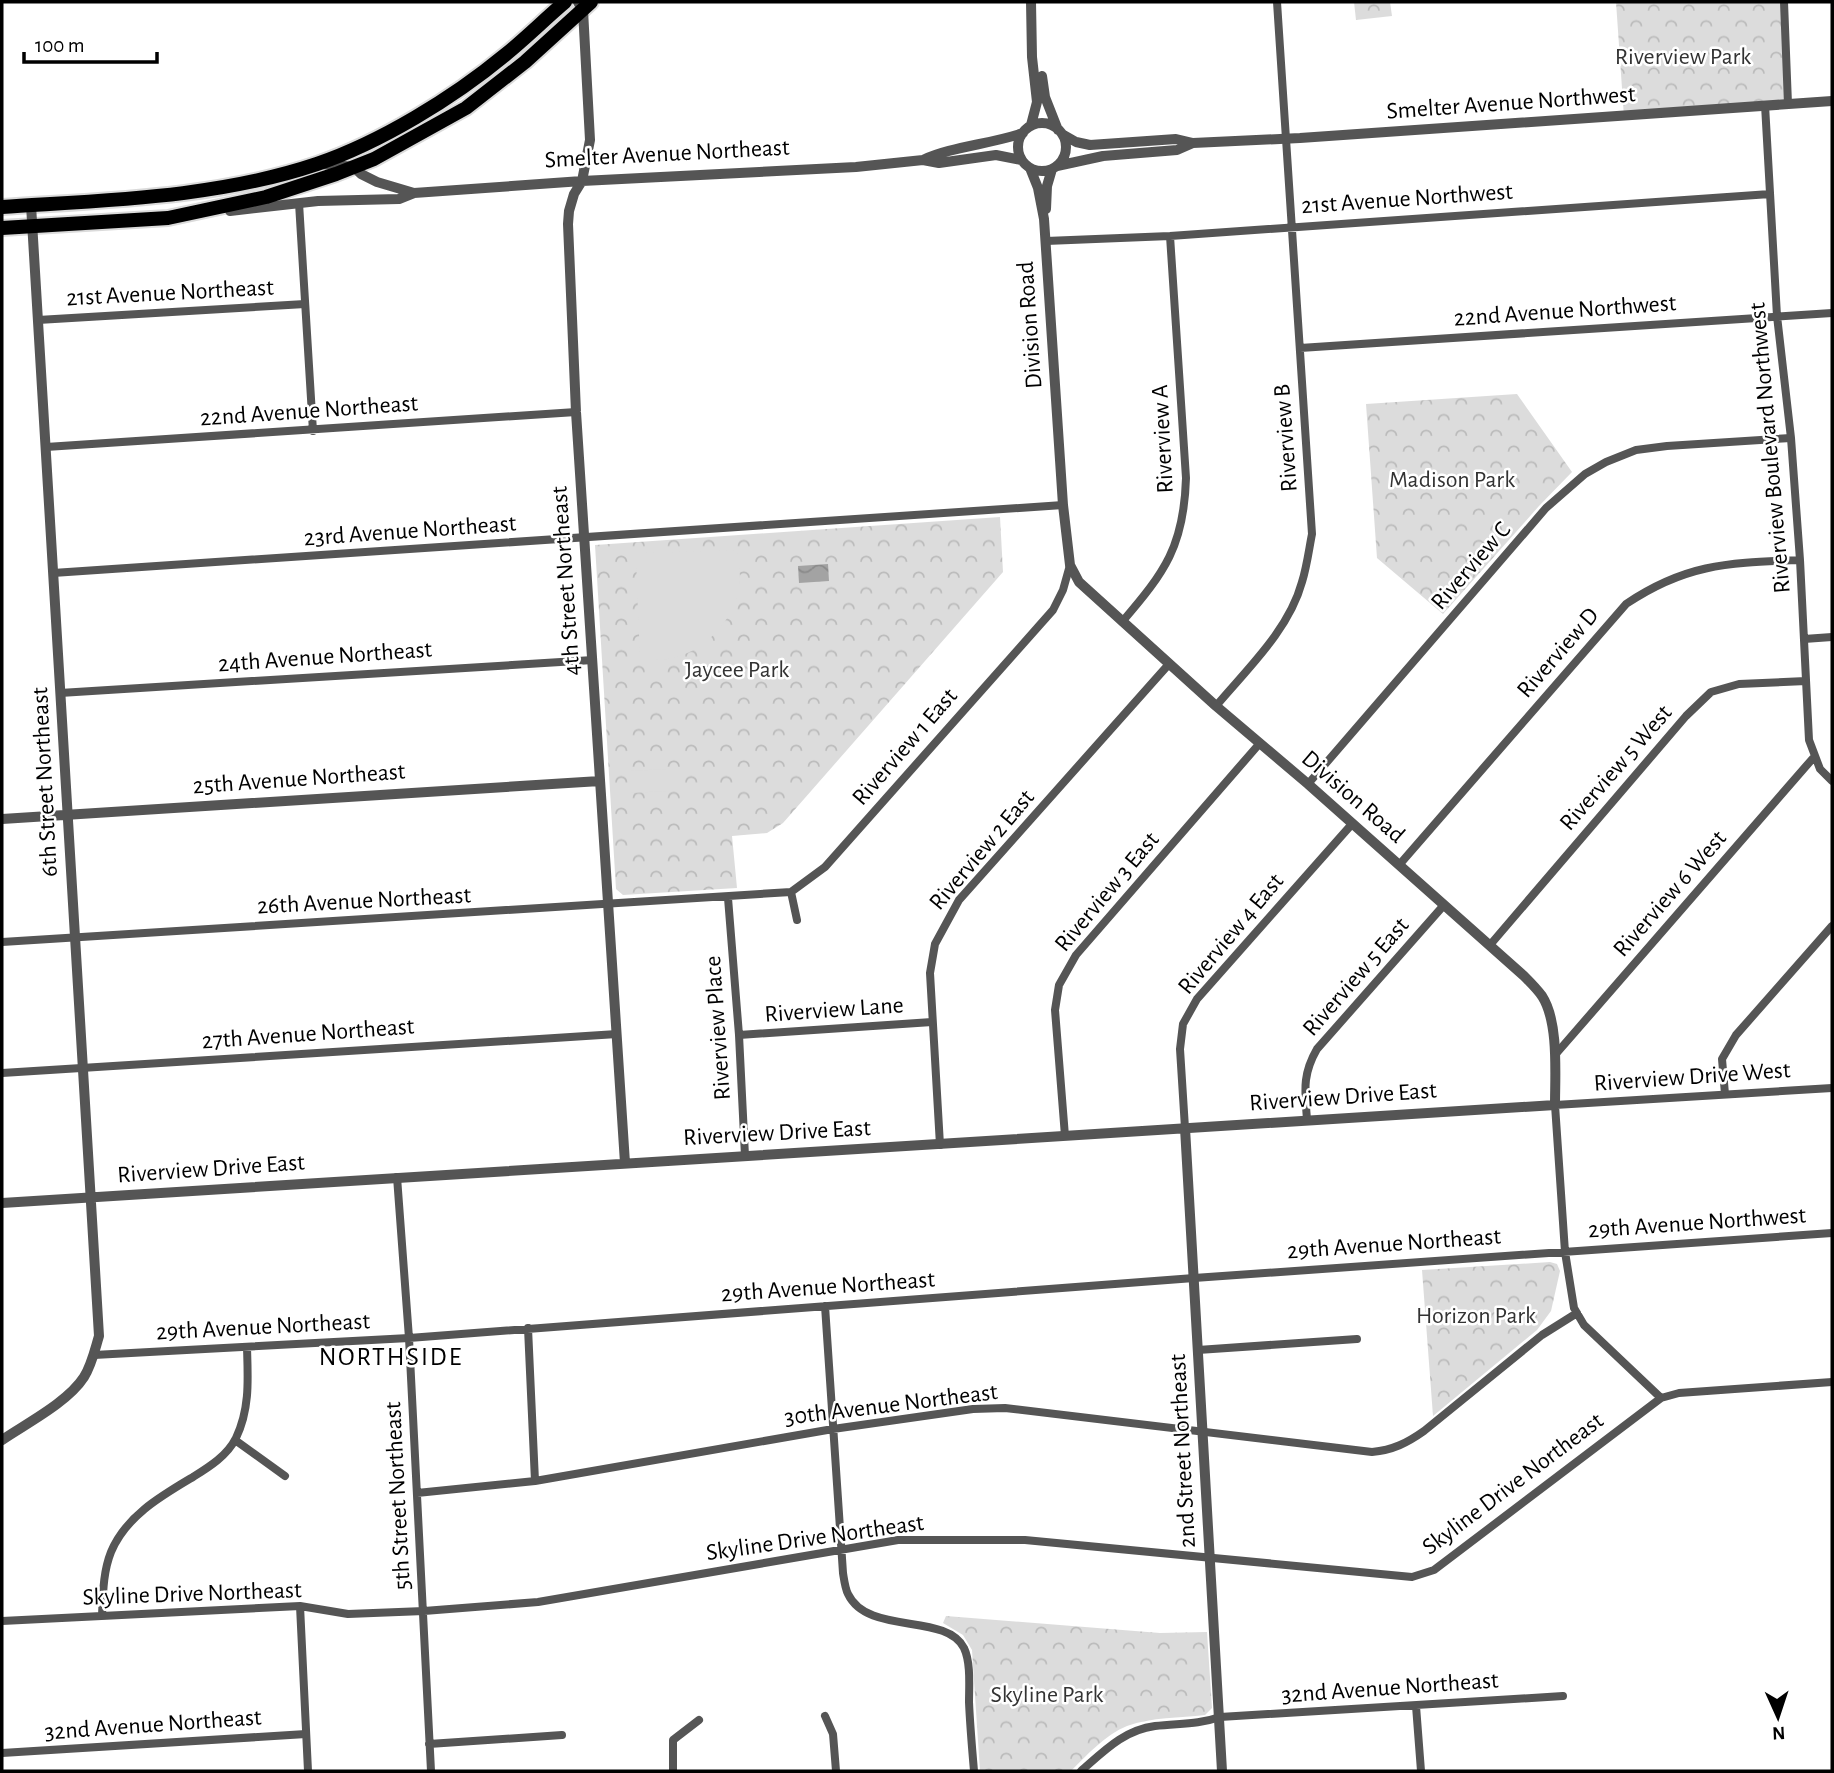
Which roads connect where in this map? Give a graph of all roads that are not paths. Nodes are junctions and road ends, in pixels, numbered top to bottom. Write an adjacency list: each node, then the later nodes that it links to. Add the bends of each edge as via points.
1 (565, 2): 15 (highway, via 504,56 454,92 375,139)
2 (1031, 2): 6 (street)
3 (1277, 2): 12 (street, Riverview B)
4 (1784, 2): 8 (street)
5 (584, 5): 17 (highway, via 519,67 466,108); 19 (street, 4th Street Northeast, via 590,140)
6 (1033, 42): 10 (street, via 1037,102); 11 (street, via 1045,97)
7 (1832, 101): 8 (street, Smelter Avenue Northwest)
8 (1788, 104): 9 (street, Smelter Avenue Northwest)
9 (1765, 105): 12 (street, Smelter Avenue Northwest); 21 (street, Riverview Boulevard Northwest)
10 (1027, 129): 11 (street, via 1048,124); 14 (street, Smelter Avenue Northeast, via 1003,140); 16 (street, via 1018,143)
11 (1060, 132): 13 (street, Smelter Avenue Northwest, via 1090,145 1176,139); 18 (street, via 1065,151)
12 (1286, 139): 13 (street, Smelter Avenue Northwest); 28 (street, Riverview B)
13 (1193, 143): 18 (street, Smelter Avenue Northwest, via 1177,150 1103,156)
14 (923, 160): 16 (street, Smelter Avenue Northeast, via 939,163 996,155); 19 (street, Smelter Avenue Northeast)
15 (318, 163): 17 (street, Smelter Avenue Northeast); 23 (highway, via 249,182 180,193)
16 (1025, 164): 18 (street, via 1041,171); 26 (street, Division Road, via 1038,188)
17 (354, 167): 20 (street, Smelter Avenue Northeast, via 377,182); 25 (highway, via 278,194)
18 (1054, 167): 26 (street, Division Road)
19 (582, 181): 20 (street, Smelter Avenue Northeast); 37 (street, 4th Street Northeast, via 571,202 568,224)
20 (414, 193): 22 (street, Smelter Avenue Northeast, via 399,199)
21 (1770, 194): 28 (street, 21st Avenue Northwest); 34 (street, Riverview Boulevard Northwest)
22 (299, 203): 25 (street, Smelter Avenue Northeast); 32 (street)
23 (31, 205): 24 (highway); 27 (street, 6th Street Northeast)
24 (2, 206)
25 (168, 218): 27 (highway, Smelter Avenue Northeast)
26 (1044, 219): 31 (street, Division Road)
27 (32, 226): 29 (highway, Smelter Avenue Northeast); 35 (street, 6th Street Northeast)
28 (1293, 226): 30 (street, 21st Avenue Northwest); 36 (street, Riverview B)
29 (2, 228)
30 (1170, 236): 31 (street, 21st Avenue Northwest); 46 (street, Riverview A, via 1185,508 1166,566)
31 (1046, 241): 41 (street, Division Road)
32 (305, 304): 35 (street, 21st Avenue Northeast); 38 (street)
33 (1832, 313): 34 (street, 22nd Avenue Northwest)
34 (1777, 316): 36 (street, 22nd Avenue Northwest); 39 (street, Riverview Boulevard Northwest)
35 (38, 320): 40 (street, 6th Street Northeast)
36 (1300, 348): 53 (street, Riverview B, via 1312,534 1302,583 1275,636)
37 (576, 412): 38 (street, 22nd Avenue Northeast); 42 (street, 4th Street Northeast)
38 (313, 431): 40 (street, 22nd Avenue Northeast)
39 (1791, 438): 43 (street, Riverview Boulevard Northwest); 58 (street, Riverview C, via 1636,450 1585,474 1546,508)
40 (46, 447): 45 (street, 6th Street Northeast)
41 (1063, 505): 42 (street, 23rd Avenue Northeast); 44 (street, Division Road)
42 (584, 539): 45 (street, 23rd Avenue Northeast); 49 (street, 4th Street Northeast)
43 (1800, 560): 48 (street, Riverview Boulevard Northwest); 62 (street, Riverview D, via 1731,563 1691,571 1626,604)
44 (1070, 565): 46 (street, Division Road, via 1079,582); 63 (street, Riverview 1 East, via 1053,610 825,867)
45 (53, 573): 52 (street, 6th Street Northeast)
46 (1122, 622): 50 (street, Division Road)
47 (1832, 637): 48 (street)
48 (1804, 639): 51 (street, Riverview Boulevard Northwest)
49 (593, 660): 52 (street, 24th Avenue Northeast); 56 (street, 4th Street Northeast)
50 (1169, 664): 53 (street, Division Road); 72 (street, Riverview 2 East, via 959,900 935,944 929,973)
51 (1806, 681): 55 (street, Riverview Boulevard Northwest); 71 (street, Riverview 5 West, via 1739,684 1711,692)
52 (60, 693): 59 (street, 6th Street Northeast)
53 (1216, 706): 54 (street, Division Road)
54 (1260, 743): 58 (street, Division Road); 83 (street, Riverview 3 East, via 1076,955 1059,985 1055,1010)
55 (1814, 757): 57 (street, Riverview Boulevard Northwest); 75 (street, Riverview 6 West)
56 (600, 781): 59 (street, 25th Avenue Northeast); 65 (street, 4th Street Northeast)
57 (1832, 781)
58 (1308, 784): 61 (street, Division Road)
59 (68, 815): 60 (street, 25th Avenue Northeast); 69 (street, 6th Street Northeast)
60 (2, 819)
61 (1352, 824): 62 (street, Division Road); 82 (street, Riverview 4 East, via 1197,999 1184,1024 1181,1049)
62 (1399, 865): 66 (street, Division Road)
63 (791, 892): 64 (street); 67 (street)
64 (728, 898): 65 (street, 26th Avenue Northeast); 74 (street, Riverview Place)
65 (609, 905): 69 (street, 26th Avenue Northeast); 73 (street, 4th Street Northeast)
66 (1444, 905): 71 (street, Division Road); 81 (street, Riverview 5 East, via 1317,1049 1305,1080)
67 (797, 920)
68 (1832, 926): 79 (street, via 1736,1035 1722,1059)
69 (75, 937): 70 (street, 26th Avenue Northeast); 76 (street, 6th Street Northeast)
70 (2, 942)
71 (1490, 945): 75 (street, Division Road, via 1544,998)
72 (932, 1022): 74 (street, Riverview Lane); 84 (street, Riverview 2 East)
73 (617, 1034): 76 (street, 27th Avenue Northeast); 86 (street, 4th Street Northeast)
74 (739, 1035): 85 (street, Riverview Place)
75 (1555, 1055): 80 (street, Division Road)
76 (83, 1067): 77 (street, 27th Avenue Northeast); 88 (street, 6th Street Northeast)
77 (2, 1073)
78 (1832, 1088): 79 (street, Riverview Drive West)
79 (1725, 1094): 80 (street, Riverview Drive West)
80 (1555, 1105): 81 (street, Riverview Drive East); 91 (street, Division Road)
81 (1307, 1120): 82 (street, Riverview Drive East)
82 (1185, 1128): 83 (street, Riverview Drive East); 92 (street, 2nd Street Northeast)
83 (1065, 1136): 84 (street, Riverview Drive East)
84 (940, 1145): 85 (street, Riverview Drive East)
85 (744, 1156): 86 (street, Riverview Drive East)
86 (625, 1163): 87 (street, Riverview Drive East)
87 (397, 1177): 88 (street, Riverview Drive East); 96 (street, 5th Street Northeast)
88 (90, 1198): 89 (street, Riverview Drive East); 100 (street, 6th Street Northeast, via 99,1336)
89 (2, 1203)
90 (1832, 1233): 91 (street, 29th Avenue Northwest)
91 (1565, 1252): 92 (street, 29th Avenue Northeast); 94 (street, Division Road)
92 (1194, 1278): 93 (street, 29th Avenue Northeast); 99 (street, 2nd Street Northeast)
93 (825, 1306): 95 (street, 29th Avenue Northeast); 103 (street)
94 (1577, 1313): 102 (street, Division Road); 104 (street, 30th Avenue Northeast, via 1542,1335 1424,1431 1390,1450 1372,1452)
95 (528, 1328): 96 (street, 29th Avenue Northeast); 108 (street)
96 (409, 1338): 98 (street, 29th Avenue Northeast); 109 (street, 5th Street Northeast)
97 (1357, 1339): 99 (street)
98 (247, 1348): 100 (street, 29th Avenue Northeast); 106 (street, via 248,1394)
99 (1198, 1350): 104 (street, 2nd Street Northeast)
100 (94, 1355): 105 (street, via 76,1386)
101 (1832, 1382): 102 (street)
102 (1661, 1398): 111 (street, Skyline Drive Northeast, via 1434,1570 1412,1577)
103 (833, 1429): 104 (street, 30th Avenue Northeast, via 1005,1408); 108 (street, 30th Avenue Northeast); 110 (street)
104 (1203, 1433): 111 (street, 2nd Street Northeast)
105 (2, 1440)
106 (235, 1440): 107 (street); 114 (street, via 217,1462 134,1518 111,1551)
107 (285, 1476)
108 (536, 1481): 109 (street, 30th Avenue Northeast)
109 (417, 1493): 113 (street, 5th Street Northeast)
110 (841, 1550): 111 (street, Skyline Drive Northeast, via 898,1540 983,1538); 113 (street, Skyline Drive Northeast, via 538,1602); 129 (street, via 848,1594 860,1610 954,1636 964,1649)
111 (1211, 1559): 119 (street, 2nd Street Northeast)
112 (300, 1606): 113 (street, Skyline Drive Northeast, via 348,1614); 114 (street, Skyline Drive Northeast); 121 (street)
113 (424, 1611): 123 (street, 5th Street Northeast)
114 (102, 1616): 115 (street, Skyline Drive Northeast)
115 (2, 1621)
116 (1563, 1696): 117 (street, 32nd Avenue Northeast)
117 (1416, 1706): 119 (street, 32nd Avenue Northeast); 132 (street)
118 (825, 1716): 128 (street, via 833,1734)
119 (1220, 1717): 130 (street, 32nd Avenue Northeast, via 1200,1724 1135,1731 1116,1740); 131 (street, 2nd Street Northeast)
120 (699, 1720): 127 (street, via 673,1740)
121 (306, 1734): 124 (street, 32nd Avenue Northeast); 125 (street)
122 (562, 1735): 123 (street)
123 (429, 1744): 126 (street, 5th Street Northeast)
124 (2, 1753)
125 (308, 1771)
126 (431, 1771)
127 (673, 1771)
128 (836, 1771)
129 (974, 1771)
130 (1081, 1771)
131 (1222, 1771)
132 (1421, 1771)

